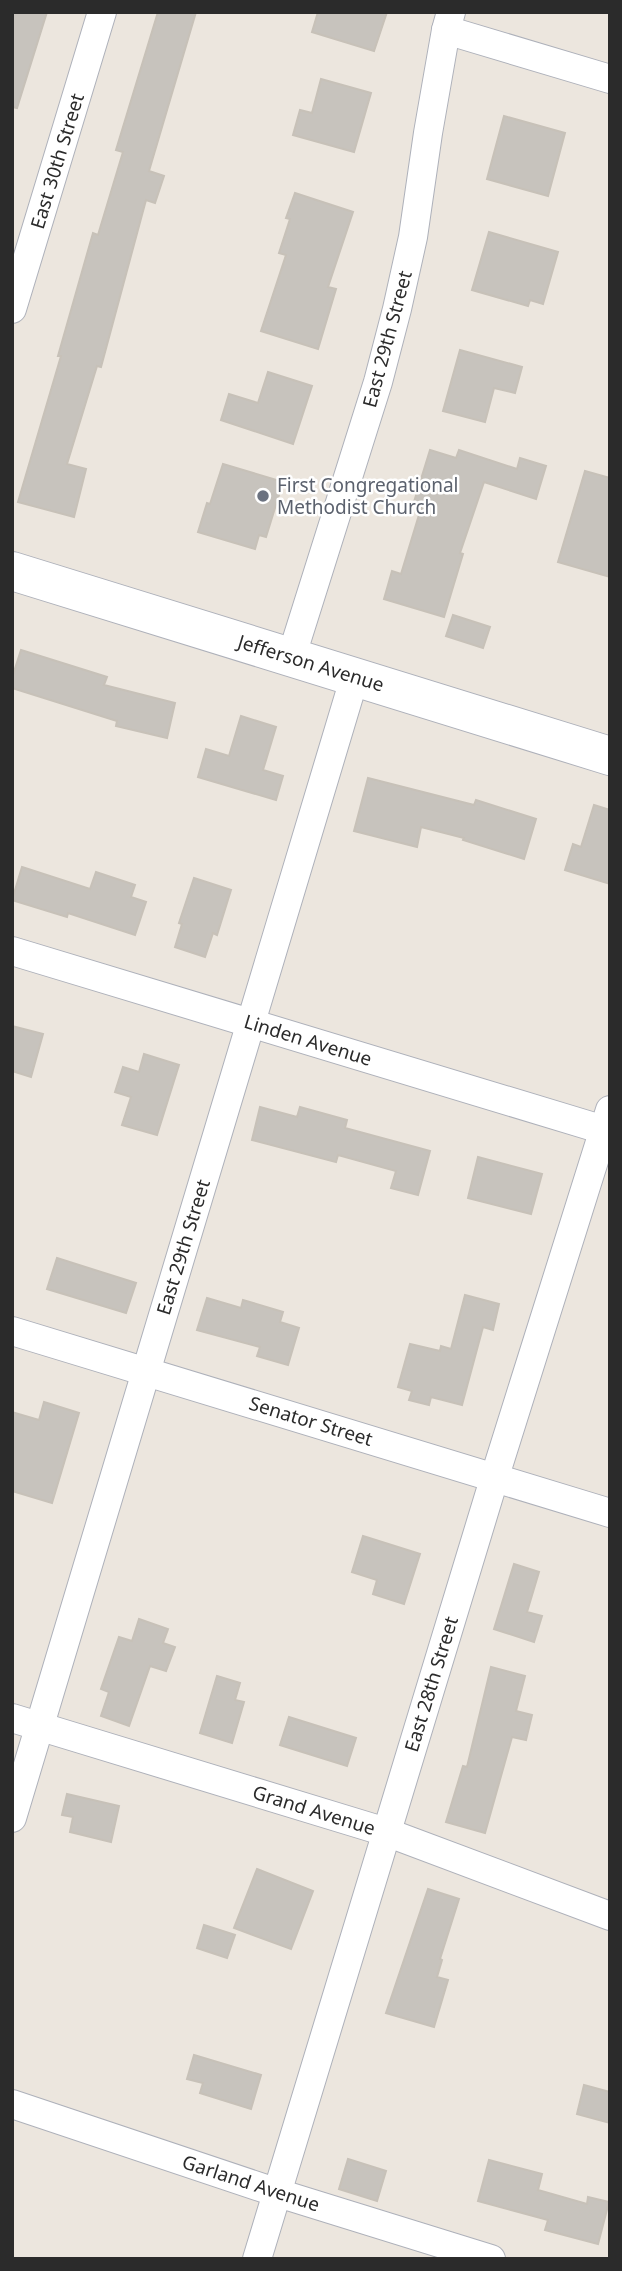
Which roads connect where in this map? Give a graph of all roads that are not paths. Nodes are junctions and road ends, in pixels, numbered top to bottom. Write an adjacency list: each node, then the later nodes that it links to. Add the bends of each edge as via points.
1 (102, 12): 4 (street, East 30th Street)
2 (448, 21): 3 (street); 6 (street, East 29th Street, via 397,309)
3 (610, 79)
4 (12, 309)
5 (15, 579): 6 (main road, Jefferson Avenue)
6 (291, 658): 7 (main road, Jefferson Avenue)
7 (355, 676): 8 (main road, Jefferson Avenue); 10 (street, East 29th Street)
8 (610, 756)
9 (12, 951): 10 (street, Linden Avenue)
10 (250, 1022): 11 (street, Linden Avenue); 13 (street, East 29th Street)
11 (607, 1120): 14 (street, East 28th Street)
12 (12, 1331): 13 (street, Senator Street)
13 (146, 1372): 14 (street, Senator Street); 17 (street, East 29th Street)
14 (495, 1476): 15 (street, Senator Street); 19 (street, East 28th Street)
15 (610, 1513)
16 (12, 1718): 17 (street, Grand Avenue)
17 (40, 1727): 18 (street, East 29th Street); 19 (street, Grand Avenue)
18 (12, 1818)
19 (386, 1832): 20 (street, Grand Avenue); 22 (street, East 28th Street)
20 (610, 1916)
21 (12, 2104): 22 (street, Garland Avenue)
22 (278, 2193): 23 (street, East 28th Street); 24 (street, Garland Avenue)
23 (257, 2259)
24 (491, 2259)

